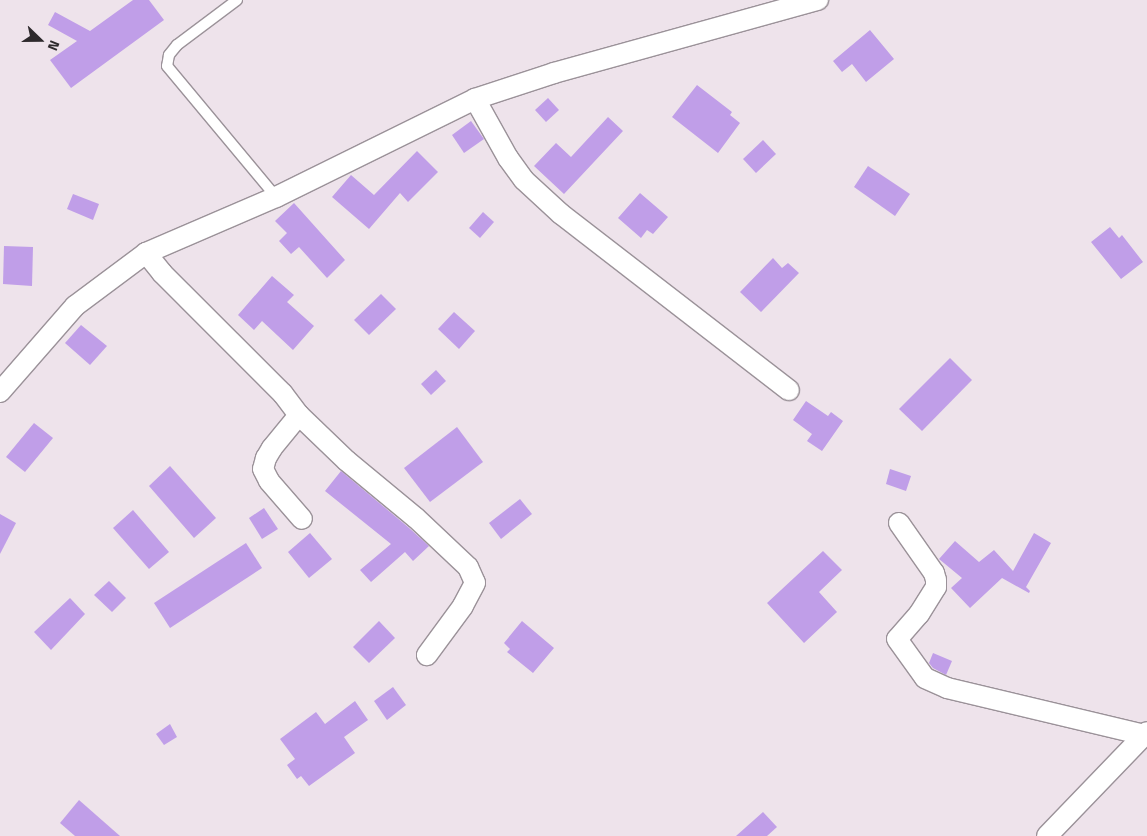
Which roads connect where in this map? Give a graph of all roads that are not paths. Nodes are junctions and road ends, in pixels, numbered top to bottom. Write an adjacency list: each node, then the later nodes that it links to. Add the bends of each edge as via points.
1 (237, 0): 4 (lane, via 177,45 166,66)
2 (818, 0): 3 (street, via 554,73)
3 (475, 99): 4 (street); 6 (street, via 524,180 561,214)
4 (276, 197): 5 (street)
5 (146, 253): 7 (street, via 75,306); 8 (street)
6 (789, 390)
7 (0, 392)
8 (299, 414): 9 (street, via 272,448 263,469 269,481); 11 (street, via 347,461 416,518 468,567 475,583 463,606)
9 (302, 519)
10 (898, 523): 12 (street, via 936,580 936,587 919,614 897,639 925,678 946,688)
11 (427, 655)
12 (1146, 734): 13 (street)
13 (1047, 836)

